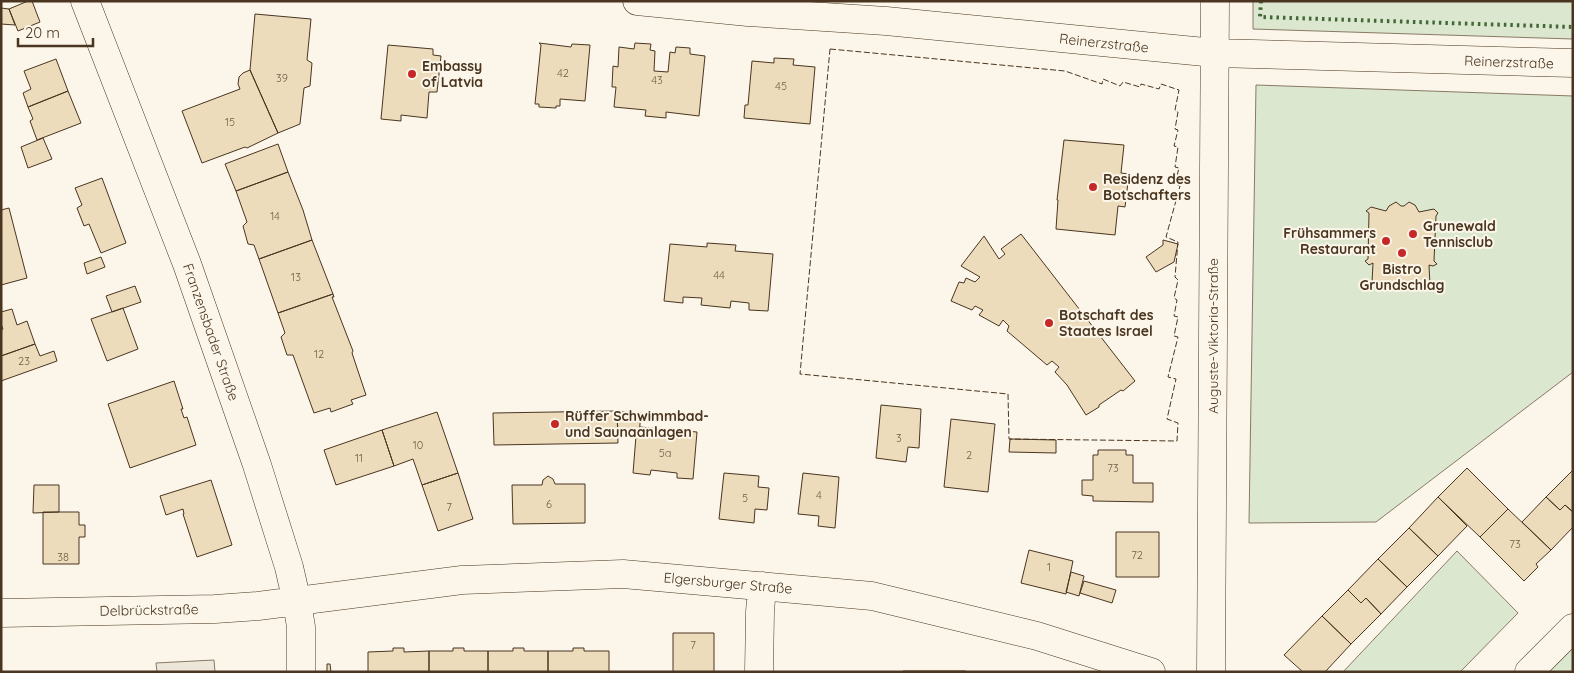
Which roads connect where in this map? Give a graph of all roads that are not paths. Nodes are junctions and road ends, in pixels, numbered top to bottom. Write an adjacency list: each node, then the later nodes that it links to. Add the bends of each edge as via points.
1 (85, 1): 7 (street, Franzensbader Straße, via 190,273 257,465)
2 (637, 1): 4 (street, Reinerzstraße)
3 (1215, 1): 4 (street, Auguste-Viktoria-Straße)
4 (1214, 53): 5 (street, Reinerzstraße); 13 (street, Auguste-Viktoria-Straße)
5 (1573, 64)
6 (762, 586): 7 (street, Elgersburger Straße, via 623,574 525,577 462,580); 11 (street); 12 (street, Elgersburger Straße, via 872,596 1037,636)
7 (297, 602): 8 (street, Delbrückstraße, via 215,609); 10 (street, Franzensbader Straße)
8 (1, 614)
9 (1573, 628): 14 (street)
10 (301, 672)
11 (760, 672)
12 (1151, 672)
13 (1211, 672)
14 (1530, 672)

